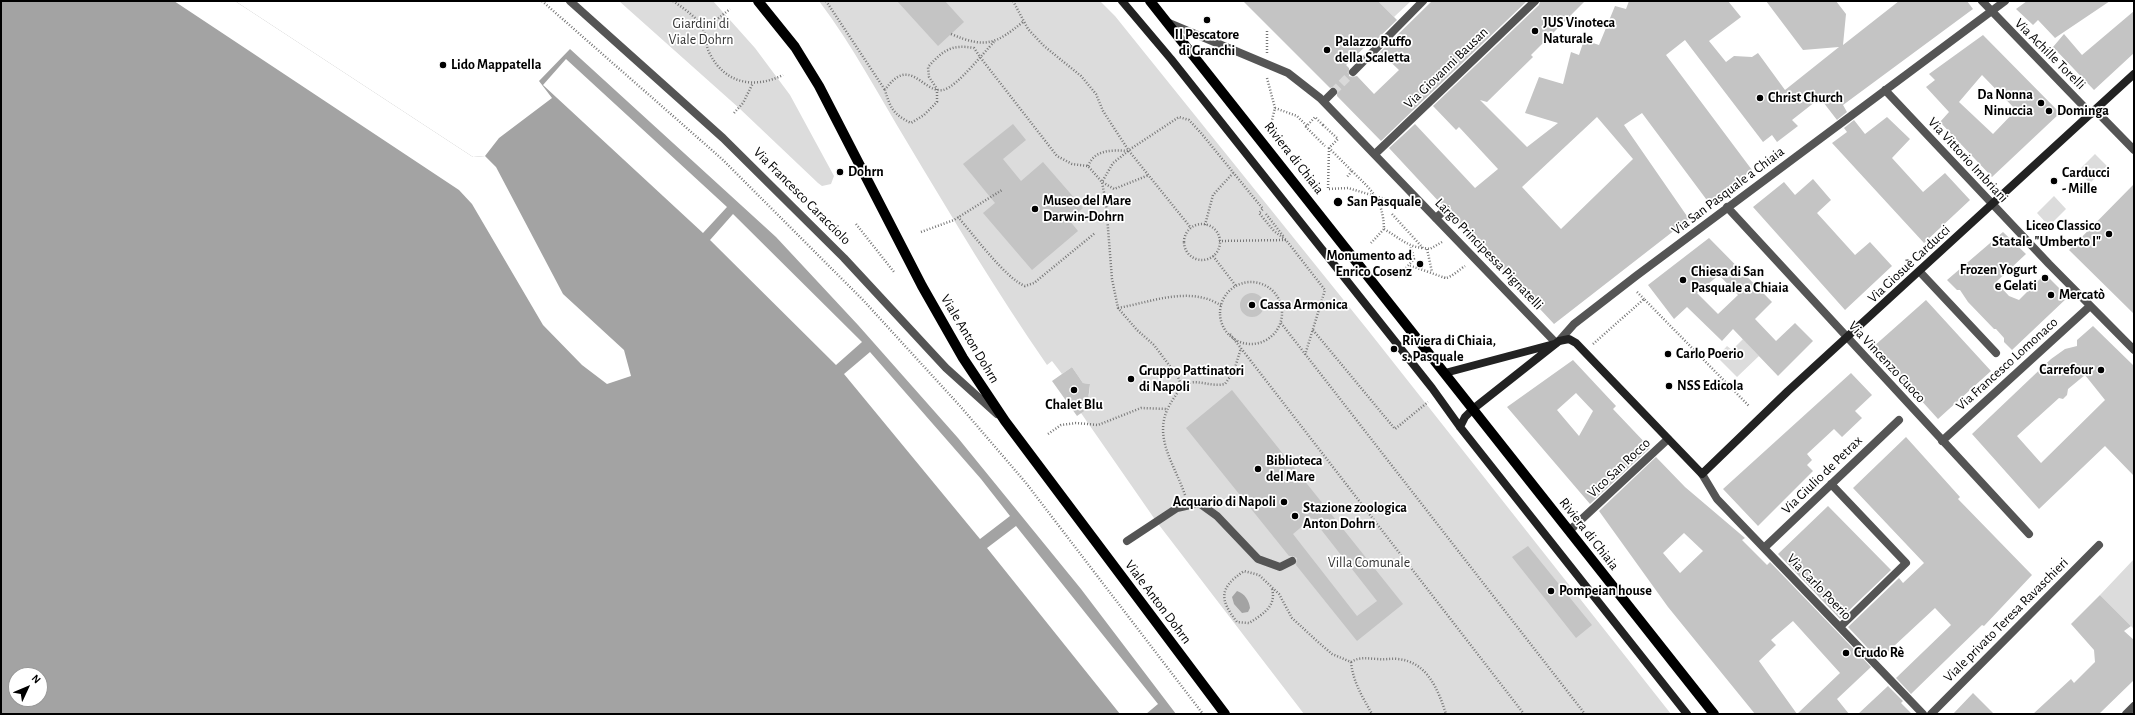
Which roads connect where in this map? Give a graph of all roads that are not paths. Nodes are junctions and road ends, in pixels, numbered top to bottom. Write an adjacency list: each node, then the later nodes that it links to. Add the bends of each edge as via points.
1 (570, 1): 32 (street, Via Francesco Caracciolo, via 723,138 838,253 946,368)
2 (758, 1): 32 (main road, Viale Anton Dohrn, via 795,47 819,86 922,286 963,358)
3 (1122, 1): 33 (street, via 1391,336)
4 (1150, 1): 10 (main road, Riviera di Chiaia)
5 (1423, 1): 11 (street)
6 (1535, 1): 18 (street, Via Giovanni Bausan)
7 (1982, 1): 9 (street, Via Achille Torelli)
8 (2005, 1): 9 (street, Via San Pasquale a Chiaia)
9 (1990, 12): 13 (street, Via San Pasquale a Chiaia); 16 (street, Via Achille Torelli)
10 (1169, 23): 15 (street, Largo Principessa Pignatelli, via 1288,73); 29 (main road, Riviera di Chiaia)
11 (1353, 72)
12 (2134, 74): 16 (street, Via Giosuè Carducci)
13 (1885, 90): 19 (street, Via Vittorio Imbriani); 20 (street, Via San Pasquale a Chiaia)
14 (1333, 92): 15 (street)
15 (1324, 101): 18 (street, Largo Principessa Pignatelli)
16 (2093, 112): 17 (street, Via Achille Torelli); 19 (street, Via Giosuè Carducci)
17 (2134, 150)
18 (1375, 154): 22 (street, Largo Principessa Pignatelli)
19 (1993, 205): 23 (street, Via Giosuè Carducci); 24 (street, Via Vittorio Imbriani)
20 (1727, 207): 25 (street, Via Vincenzo Cuoco); 26 (street, Via San Pasquale a Chiaia, via 1574,324)
21 (1446, 209): 22 (street)
22 (1436, 218): 26 (street, Largo Principessa Pignatelli)
23 (1920, 272): 25 (street, Via Giosuè Carducci); 28 (street)
24 (2090, 306): 27 (street, Via Vittorio Imbriani); 35 (street, Via Francesco Lomonaco)
25 (1847, 339): 35 (street, Via Vincenzo Cuoco); 36 (street, Via Giosuè Carducci, via 1788,391)
26 (1557, 342): 29 (street); 30 (street, Via San Pasquale a Chiaia); 34 (street, via 1566,339 1576,343)
27 (2134, 350)
28 (1996, 353)
29 (1445, 373): 30 (main road, Riviera di Chiaia)
30 (1473, 410): 33 (street, via 1465,417); 38 (main road, Riviera di Chiaia)
31 (1898, 420): 37 (street, Via Giulio de Petrax)
32 (1005, 421): 46 (main road, Viale Anton Dohrn)
33 (1460, 427): 47 (street)
34 (1668, 439): 36 (street); 38 (street, Vico San Rocco)
35 (1942, 441): 39 (street, Via Vincenzo Cuoco)
36 (1702, 474): 42 (street, Via Carlo Poerio, via 1717,499)
37 (1831, 484): 42 (street, Via Giulio de Petrax); 44 (street, via 1906,563)
38 (1569, 531): 48 (main road, Riviera di Chiaia)
39 (2029, 534)
40 (1127, 542): 43 (street, via 1177,508 1199,503 1217,516 1258,559 1280,567)
41 (2099, 545): 50 (street, Viale privato Teresa Ravaschieri)
42 (1764, 548): 44 (street, Via Carlo Poerio)
43 (1292, 561)
44 (1840, 627): 49 (street, Via Carlo Poerio)
45 (2134, 706): 51 (street)
46 (1225, 714)
47 (1687, 714)
48 (1714, 714)
49 (1923, 714)
50 (1931, 714)
51 (2126, 714)

